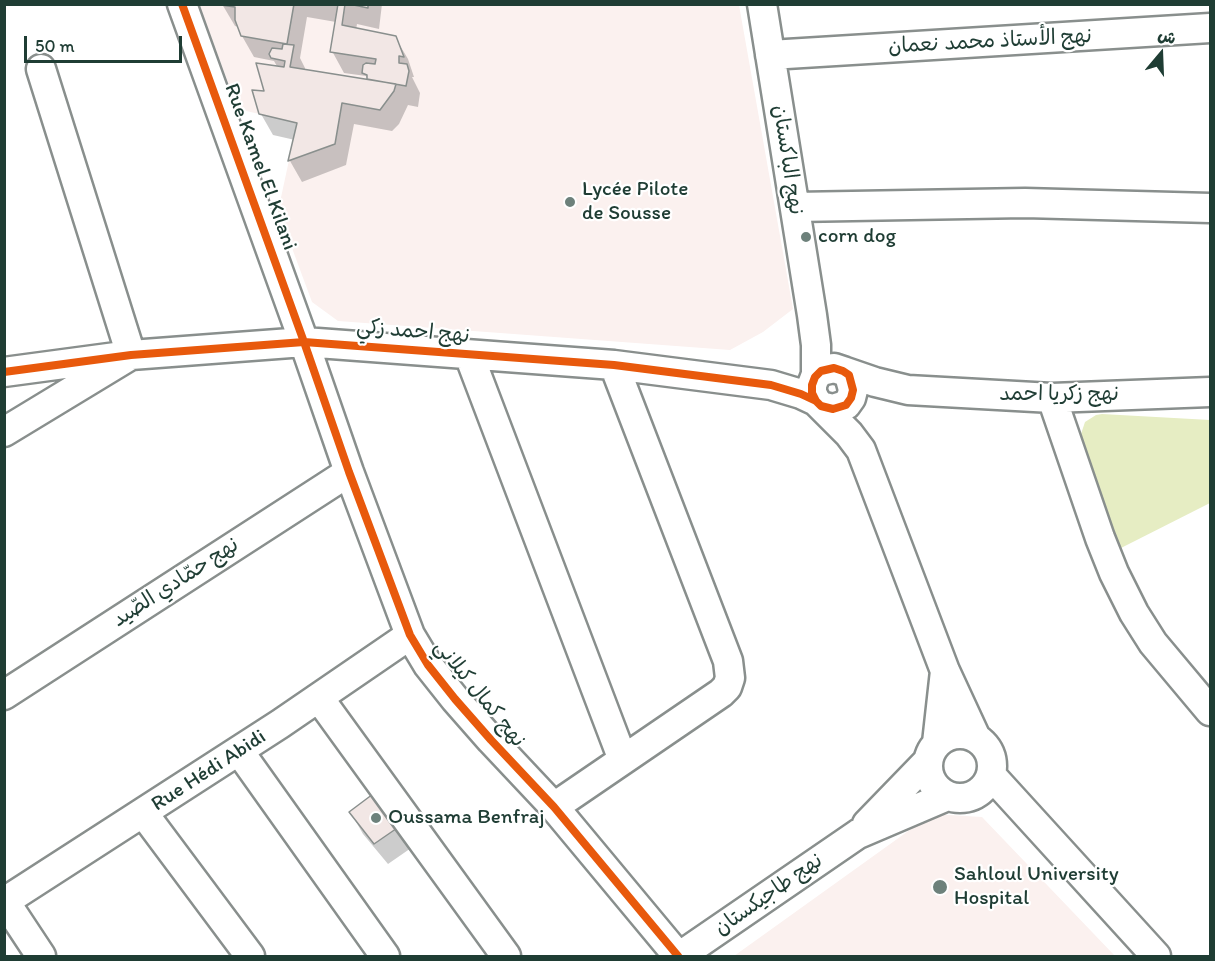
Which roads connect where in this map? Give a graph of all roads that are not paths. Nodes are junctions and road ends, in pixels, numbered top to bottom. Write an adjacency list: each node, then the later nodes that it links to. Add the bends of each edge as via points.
1 (182, 4): 9 (street, Rue Kamel El Kilani)
2 (762, 4): 5 (street, نهج الباكستان)
3 (1210, 28): 4 (street); 5 (street, نهج الأستاذ محمد نعمان)
4 (1210, 38)
5 (770, 55): 7 (street, نهج الباكستان)
6 (41, 69): 10 (street)
7 (795, 207): 8 (street, via 1024,203); 14 (street, نهج الباكستان)
8 (1210, 208)
9 (304, 342): 10 (street, نهج احمد زكي); 11 (street, نهج احمد زكي); 21 (street, نهج كمال كيلاني)
10 (131, 355): 13 (street, نهج احمد زكي); 19 (street)
11 (469, 355): 12 (street, نهج احمد زكي); 30 (street)
12 (614, 365): 14 (street, نهج احمد زكي, via 794,391); 30 (street, via 730,670 727,687 721,693)
13 (4, 372)
14 (825, 383): 15 (street, نهج زكريا احمد, via 875,382); 18 (street, نهج زكريا احمد, via 827,408 840,408); 20 (street, نهج الباكستان, via 842,426)
15 (908, 390): 17 (street, نهج زكريا احمد); 18 (street, نهج زكريا احمد, via 880,399)
16 (1210, 392): 17 (street, نهج زكريا احمد)
17 (1052, 398): 26 (street, via 1104,547 1134,613 1152,643)
18 (851, 399): 20 (street, نهج الباكستان)
19 (4, 432)
20 (861, 450): 23 (street, نهج الباكستان)
21 (349, 472): 22 (street, نهج كمال كيلاني); 24 (street, نهج حمّادي الصّيد)
22 (410, 635): 25 (street, Rue Hédi Abidi); 33 (street, نهج كمال كيلاني, via 455,699)
23 (945, 671): 27 (street, نهج الباكستان); 29 (street, نهج الباكستان)
24 (4, 694)
25 (319, 698): 28 (street, Rue Hédi Abidi); 41 (street)
26 (1210, 711)
27 (976, 738): 29 (street, via 966,734 945,737); 31 (street, via 990,754)
28 (240, 751): 34 (street, Rue Hédi Abidi); 40 (street)
29 (932, 752): 32 (street, via 928,772 932,782 938,790); 36 (street)
30 (623, 760): 33 (street)
31 (991, 775): 32 (street, via 978,793); 35 (street)
32 (958, 796): 35 (street); 36 (street)
33 (554, 807): 42 (street, نهج كمال كيلاني)
34 (144, 814): 37 (street, Rue Hédi Abidi); 39 (street)
35 (1041, 830): 43 (street)
36 (858, 834): 42 (street, نهج طاجيكستان)
37 (5, 901): 38 (street)
38 (41, 957)
39 (250, 957)
40 (385, 957)
41 (506, 957)
42 (679, 957)
43 (1156, 957)

